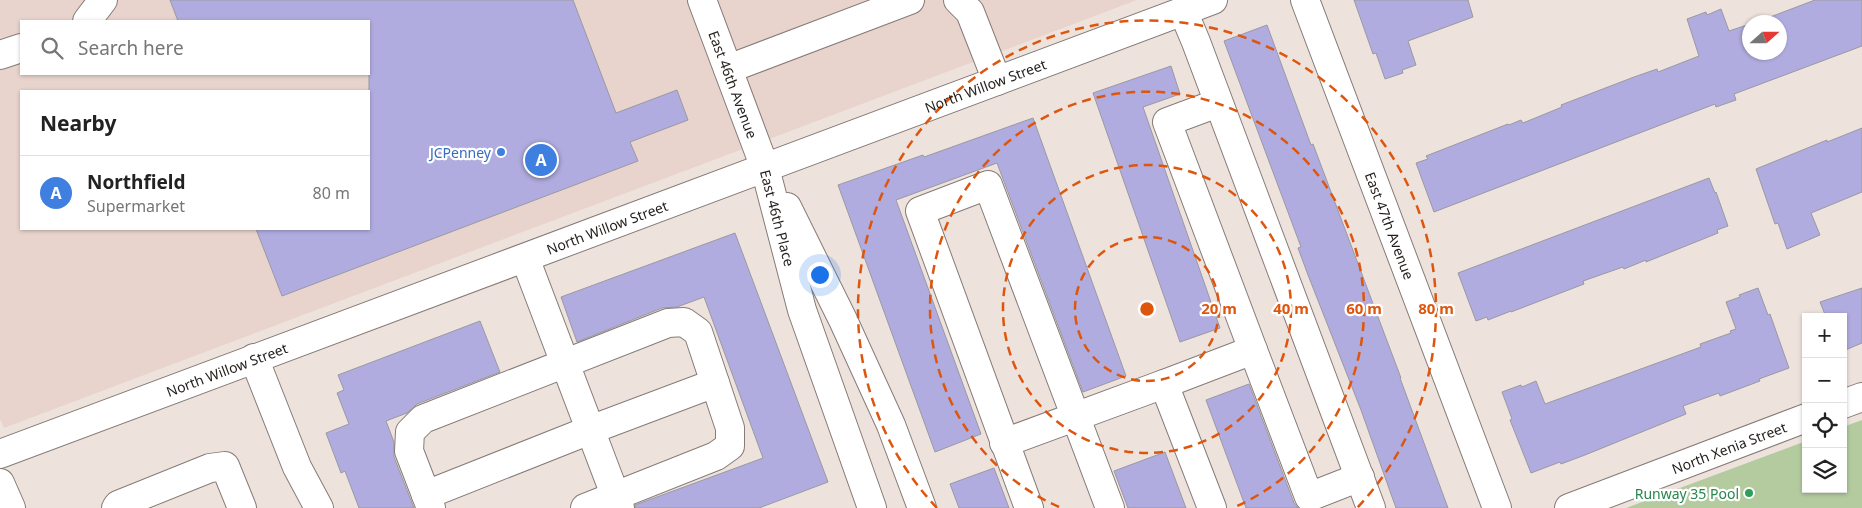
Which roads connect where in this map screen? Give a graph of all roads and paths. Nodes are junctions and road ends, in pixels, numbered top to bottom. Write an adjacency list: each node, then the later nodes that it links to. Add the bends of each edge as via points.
1 (103, 0): 8 (street)
2 (702, 0): 11 (street, East 46th Avenue)
3 (910, 0): 11 (street)
4 (958, 0): 12 (street, via 970,12)
5 (1213, 0): 7 (street, North Willow Street)
6 (1305, 0): 43 (street, East 47th Avenue)
7 (1183, 11): 12 (street, North Willow Street); 13 (street)
8 (88, 20)
9 (20, 48): 10 (street)
10 (0, 56)
11 (728, 69): 14 (street, East 46th Avenue)
12 (997, 81): 14 (street, North Willow Street)
13 (1218, 103): 16 (street, via 1167,122); 28 (street)
14 (765, 168): 15 (street, North Willow Street); 37 (street, East 46th Place, via 802,310); 38 (street, East 46th Place, via 847,329 891,425)
15 (525, 258): 17 (street, North Willow Street); 18 (street)
16 (1253, 350): 20 (street); 28 (street, via 1310,497)
17 (254, 358): 27 (street, North Willow Street); 32 (street, via 297,467)
18 (566, 365): 19 (street, via 668,324 684,322 698,332); 25 (street); 30 (street, via 423,419 410,432 409,451)
19 (715, 383): 25 (street); 31 (street, via 730,428 730,446 716,456)
20 (1164, 384): 23 (street); 41 (street)
21 (1862, 397): 22 (street)
22 (1846, 403)
23 (1076, 416): 26 (street); 26 (street, via 988,185 920,211); 40 (street)
24 (1802, 420): 44 (street, North Xenia Street)
25 (590, 430): 30 (street); 31 (street)
26 (1004, 443): 39 (street)
27 (0, 454)
28 (1360, 477): 42 (street)
29 (0, 483): 33 (street)
30 (429, 502)
31 (618, 502): 36 (street)
32 (317, 507)
33 (11, 508)
34 (116, 508): 35 (street, via 210,468 225,466)
35 (242, 508)
36 (585, 508)
37 (872, 508)
38 (922, 508)
39 (1029, 508)
40 (1110, 508)
41 (1212, 508)
42 (1371, 508)
43 (1497, 508)
44 (1569, 508)

